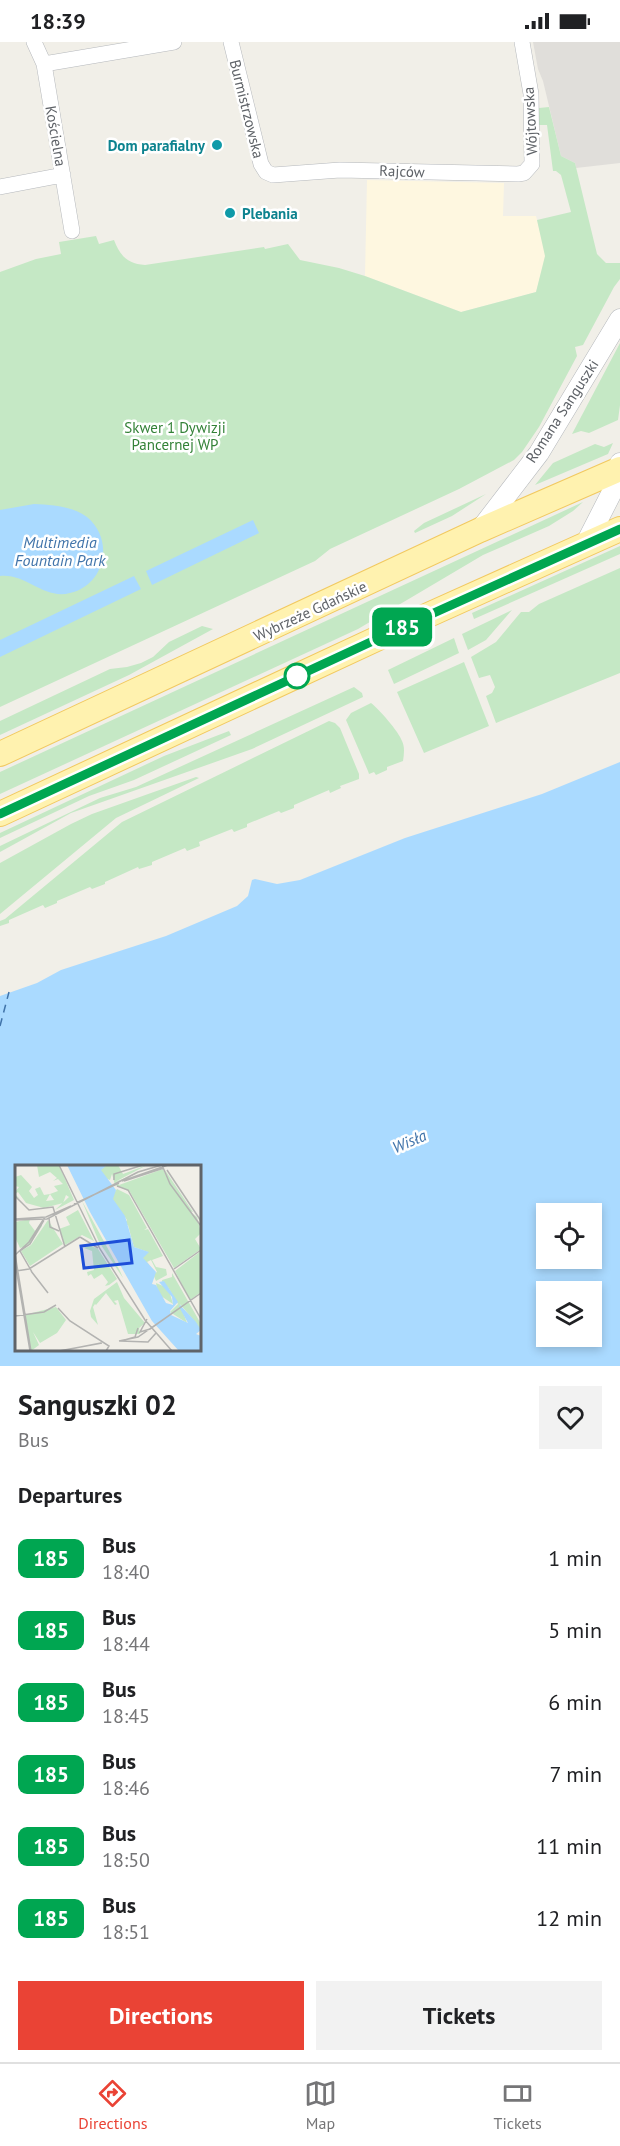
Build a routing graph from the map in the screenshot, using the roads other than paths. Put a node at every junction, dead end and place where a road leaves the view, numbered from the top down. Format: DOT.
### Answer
graph roads {
  1 [pos="34,42"];
  2 [pos="174,42"];
  3 [pos="231,42"];
  4 [pos="522,42"];
  5 [pos="44,64"];
  6 [pos="528,168"];
  7 [pos="268,174"];
  8 [pos="63,175"];
  9 [pos="0,187"];
  10 [pos="72,231"];
  11 [pos="620,319"];
  12 [pos="619,467"];
  13 [pos="620,529"];
  14 [pos="480,530"];
  15 [pos="586,543"];
  16 [pos="0,754"];
  17 [pos="0,814"];
  1 -- 5 [label="street, Kościelna"];
  2 -- 5 [label="street"];
  3 -- 7 [label="street, Burmistrzowska"];
  4 -- 6 [label="street, Wójtowska"];
  5 -- 8 [label="street, Kościelna"];
  6 -- 7 [label="street, Rajców"];
  8 -- 9 [label="street"];
  8 -- 10 [label="street, Kościelna"];
  11 -- 14 [label="street, Romana Sanguszki"];
  12 -- 14 [label="main road, Wybrzeże Gdańskie"];
  12 -- 15 [label="street"];
  13 -- 15 [label="main road"];
  14 -- 16 [label="main road, Wybrzeże Gdańskie"];
  15 -- 17 [label="main road"];
}
